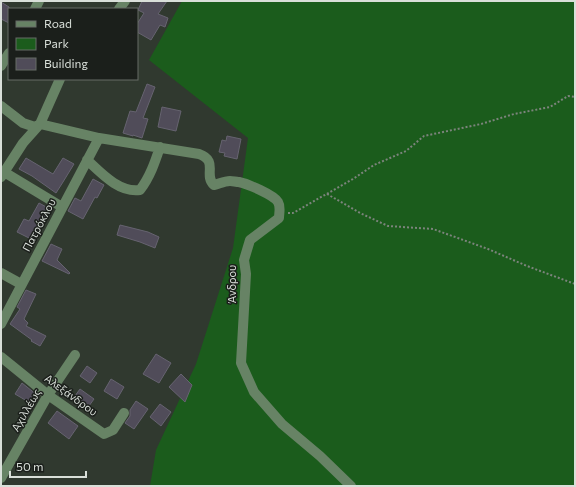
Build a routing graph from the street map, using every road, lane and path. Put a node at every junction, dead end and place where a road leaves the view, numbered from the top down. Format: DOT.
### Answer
graph roads {
  1 [pos="8,55"];
  2 [pos="1,66"];
  3 [pos="60,80"];
  4 [pos="575,97"];
  5 [pos="1,106"];
  6 [pos="40,124"];
  7 [pos="99,138"];
  8 [pos="160,147"];
  9 [pos="87,160"];
  10 [pos="3,174"];
  11 [pos="327,194"];
  12 [pos="62,207"];
  13 [pos="279,218"];
  14 [pos="1,273"];
  15 [pos="21,284"];
  16 [pos="575,284"];
  17 [pos="1,324"];
  18 [pos="76,355"];
  19 [pos="1,357"];
  20 [pos="48,395"];
  21 [pos="124,414"];
  22 [pos="1,478"];
  23 [pos="351,486"];
  1 -- 2 [label="street"];
  3 -- 6 [label="street"];
  4 -- 11 [label="path"];
  5 -- 6 [label="street"];
  6 -- 7 [label="street"];
  6 -- 10 [label="street"];
  7 -- 8 [label="street"];
  7 -- 9 [label="street, Πατρόκλου"];
  8 -- 9 [label="street"];
  8 -- 13 [label="street"];
  9 -- 12 [label="street, Πατρόκλου"];
  10 -- 12 [label="street"];
  11 -- 13 [label="path"];
  11 -- 16 [label="path"];
  12 -- 15 [label="street, Πατρόκλου"];
  13 -- 23 [label="street, Άνδρου"];
  14 -- 15 [label="street"];
  15 -- 17 [label="street, Πατρόκλου"];
  18 -- 20 [label="street, Αχιλλέως"];
  19 -- 20 [label="street, Αλεξάνδρου"];
  20 -- 21 [label="street, Αλεξάνδρου"];
  20 -- 22 [label="street, Αχιλλέως"];
}
